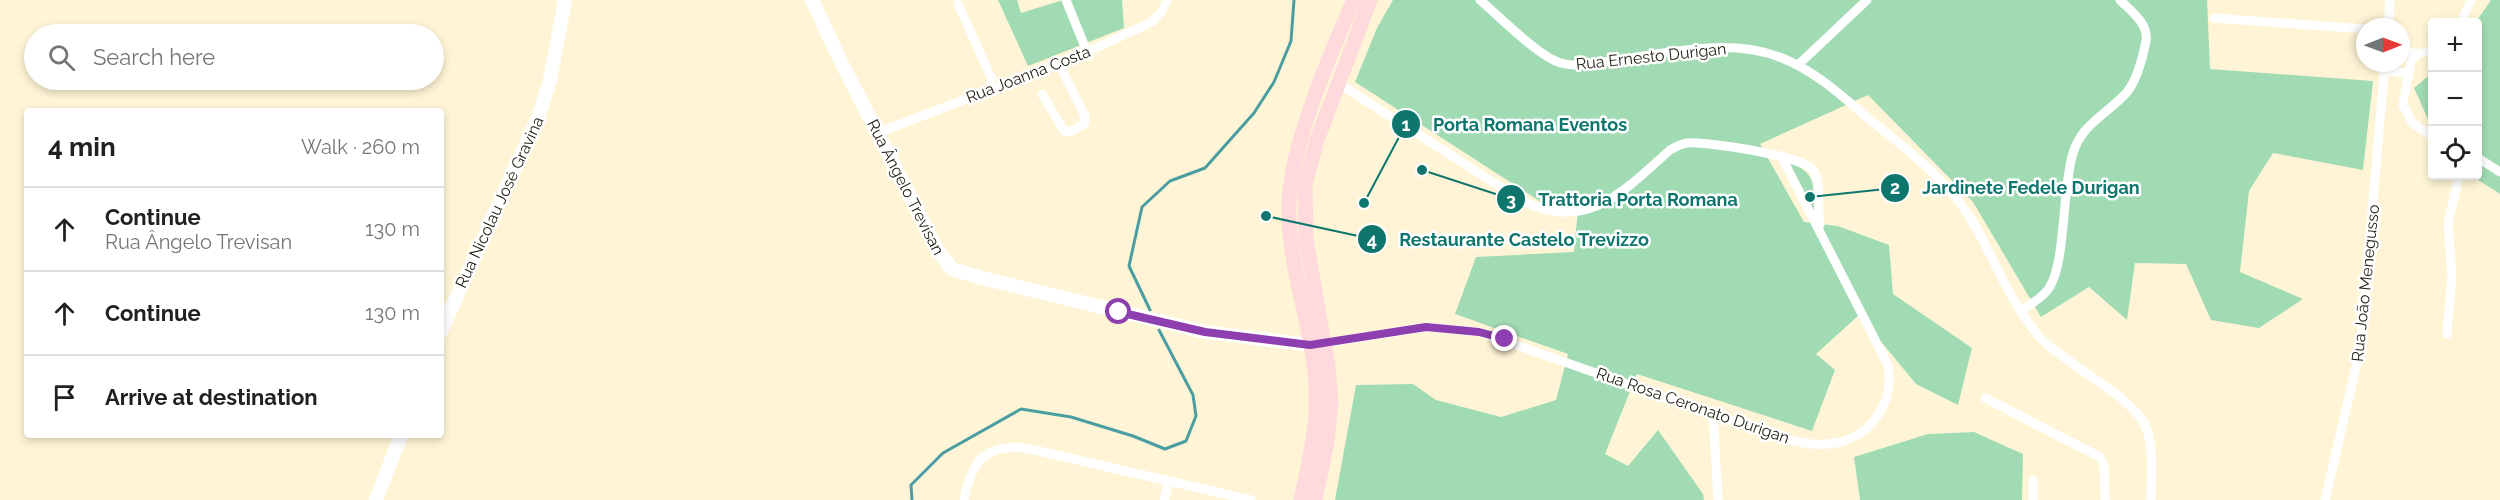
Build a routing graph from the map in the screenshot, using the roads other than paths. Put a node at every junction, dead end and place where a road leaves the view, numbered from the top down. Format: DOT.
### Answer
graph roads {
  1 [pos="565,0"];
  2 [pos="812,0"];
  3 [pos="1066,0"];
  4 [pos="1167,0"];
  5 [pos="1354,0"];
  6 [pos="1370,0"];
  7 [pos="1480,0"];
  8 [pos="1867,0"];
  9 [pos="2120,0"];
  10 [pos="2390,0"];
  11 [pos="2471,0"];
  12 [pos="958,4"];
  13 [pos="2214,18"];
  14 [pos="2389,18"];
  15 [pos="2463,18"];
  16 [pos="2356,28"];
  17 [pos="1335,49"];
  18 [pos="2428,51"];
  19 [pos="1088,52"];
  20 [pos="2410,53"];
  21 [pos="2418,54"];
  22 [pos="1059,64"];
  23 [pos="1798,65"];
  24 [pos="2385,72"];
  25 [pos="2403,72"];
  26 [pos="2407,73"];
  27 [pos="1338,83"];
  28 [pos="991,89"];
  29 [pos="1042,94"];
  30 [pos="878,132"];
  31 [pos="2428,133"];
  32 [pos="1781,156"];
  33 [pos="2482,161"];
  34 [pos="2500,172"];
  35 [pos="2458,180"];
  36 [pos="1821,233"];
  37 [pos="2021,311"];
  38 [pos="444,325"];
  39 [pos="2447,334"];
  40 [pos="1318,344"];
  41 [pos="1985,398"];
  42 [pos="1713,413"];
  43 [pos="400,438"];
  44 [pos="1310,455"];
  45 [pos="2033,480"];
  46 [pos="1169,481"];
  47 [pos="1316,497"];
  48 [pos="376,500"];
  49 [pos="964,500"];
  50 [pos="1164,500"];
  51 [pos="1251,500"];
  52 [pos="1301,500"];
  53 [pos="1718,500"];
  54 [pos="2033,500"];
  55 [pos="2105,500"];
  56 [pos="2151,500"];
  57 [pos="2325,500"];
  1 -- 38 [label="street, Rua Nicolau José Gravina"];
  2 -- 30 [label="street, Rua Ângelo Trevisan"];
  3 -- 19 [label="street"];
  4 -- 19 [label="street, Rua Joanna Costa"];
  5 -- 17 [label="main road"];
  6 -- 27 [label="main road"];
  7 -- 23 [label="street, Rua Ernesto Durigan"];
  8 -- 23 [label="street"];
  9 -- 37 [label="street"];
  10 -- 14 [label="street"];
  11 -- 15 [label="street"];
  12 -- 28 [label="street"];
  13 -- 16 [label="street"];
  17 -- 27 [label="main road"];
  17 -- 40 [label="main road"];
  18 -- 21 [label="street"];
  19 -- 22 [label="street, Rua Joanna Costa"];
  20 -- 21 [label="street"];
  21 -- 26 [label="street"];
  22 -- 28 [label="street, Rua Joanna Costa"];
  22 -- 29 [label="street"];
  23 -- 37 [label="street, Rua Ernesto Durigan"];
  24 -- 57 [label="street, Rua João Menegusso"];
  25 -- 26 [label="street"];
  26 -- 31 [label="street"];
  27 -- 32 [label="street"];
  27 -- 40 [label="main road"];
  28 -- 30 [label="street, Rua Joanna Costa"];
  30 -- 40 [label="street, Rua Ângelo Trevisan"];
  32 -- 36 [label="street, Rua Rosa Ceronato Durigan"];
  32 -- 36 [label="street"];
  33 -- 34 [label="street"];
  35 -- 39 [label="street"];
  36 -- 42 [label="street, Rua Rosa Ceronato Durigan"];
  37 -- 56 [label="street, Rua Ernesto Durigan"];
  40 -- 42 [label="street, Rua Rosa Ceronato Durigan"];
  40 -- 44 [label="main road"];
  40 -- 47 [label="main road"];
  41 -- 55 [label="street"];
  42 -- 53 [label="street"];
  43 -- 48 [label="street"];
  44 -- 47 [label="main road"];
  44 -- 52 [label="main road"];
  45 -- 54 [label="street"];
  46 -- 49 [label="street"];
  46 -- 50 [label="street"];
  46 -- 51 [label="street"];
}
